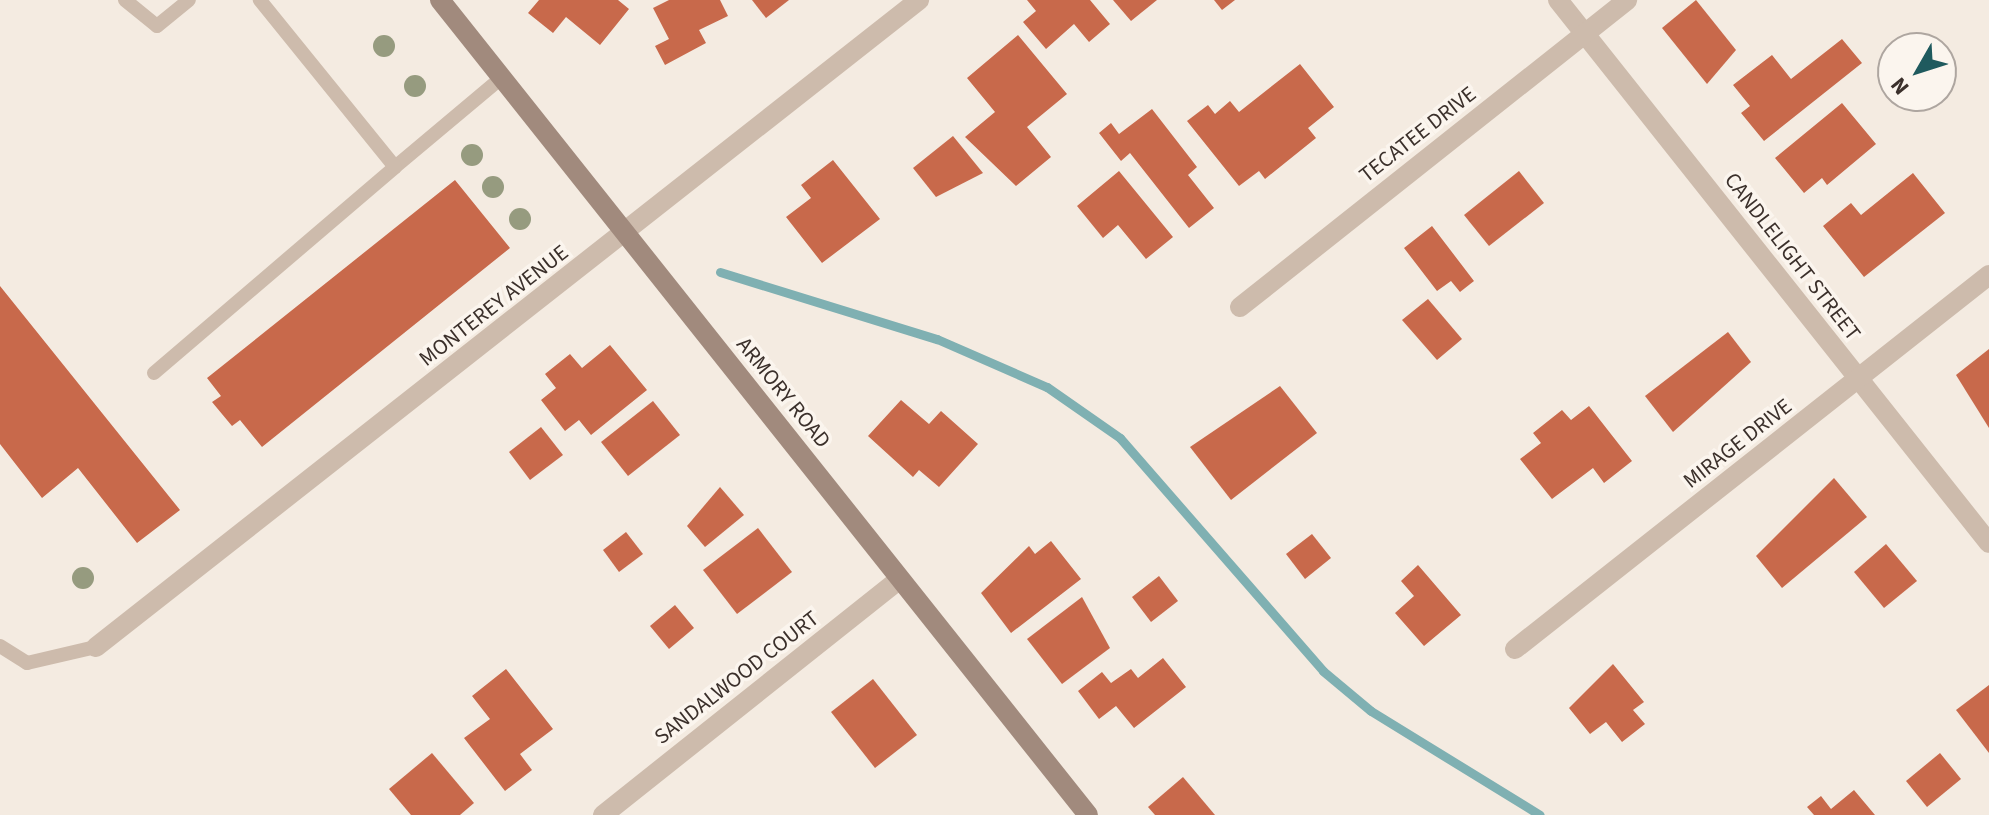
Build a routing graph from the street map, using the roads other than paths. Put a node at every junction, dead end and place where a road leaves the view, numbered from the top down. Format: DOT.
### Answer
graph roads {
  1 [pos="125,0"];
  2 [pos="189,0"];
  3 [pos="260,0"];
  4 [pos="440,0"];
  5 [pos="919,0"];
  6 [pos="1558,0"];
  7 [pos="1627,0"];
  8 [pos="1584,33"];
  9 [pos="501,78"];
  10 [pos="395,167"];
  11 [pos="625,233"];
  12 [pos="1989,275"];
  13 [pos="1240,307"];
  14 [pos="154,373"];
  15 [pos="1858,379"];
  16 [pos="1989,543"];
  17 [pos="900,579"];
  18 [pos="0,646"];
  19 [pos="96,647"];
  20 [pos="1515,649"];
  21 [pos="603,815"];
  22 [pos="1088,815"];
  1 -- 2 [label="lane"];
  3 -- 10 [label="lane"];
  4 -- 9 [label="main road, ARMORY ROAD"];
  5 -- 11 [label="street, MONTEREY AVENUE"];
  6 -- 8 [label="street, CANDLELIGHT STREET"];
  7 -- 8 [label="street, TECATEE DRIVE"];
  8 -- 13 [label="street, TECATEE DRIVE"];
  8 -- 15 [label="street, CANDLELIGHT STREET"];
  9 -- 10 [label="lane"];
  9 -- 11 [label="main road, ARMORY ROAD"];
  10 -- 14 [label="lane"];
  11 -- 17 [label="main road, ARMORY ROAD"];
  11 -- 19 [label="street, MONTEREY AVENUE"];
  12 -- 15 [label="street, MIRAGE DRIVE"];
  15 -- 16 [label="street, CANDLELIGHT STREET"];
  15 -- 20 [label="street, MIRAGE DRIVE"];
  17 -- 21 [label="street, SANDALWOOD COURT"];
  17 -- 22 [label="main road, ARMORY ROAD"];
  18 -- 19 [label="lane"];
}
